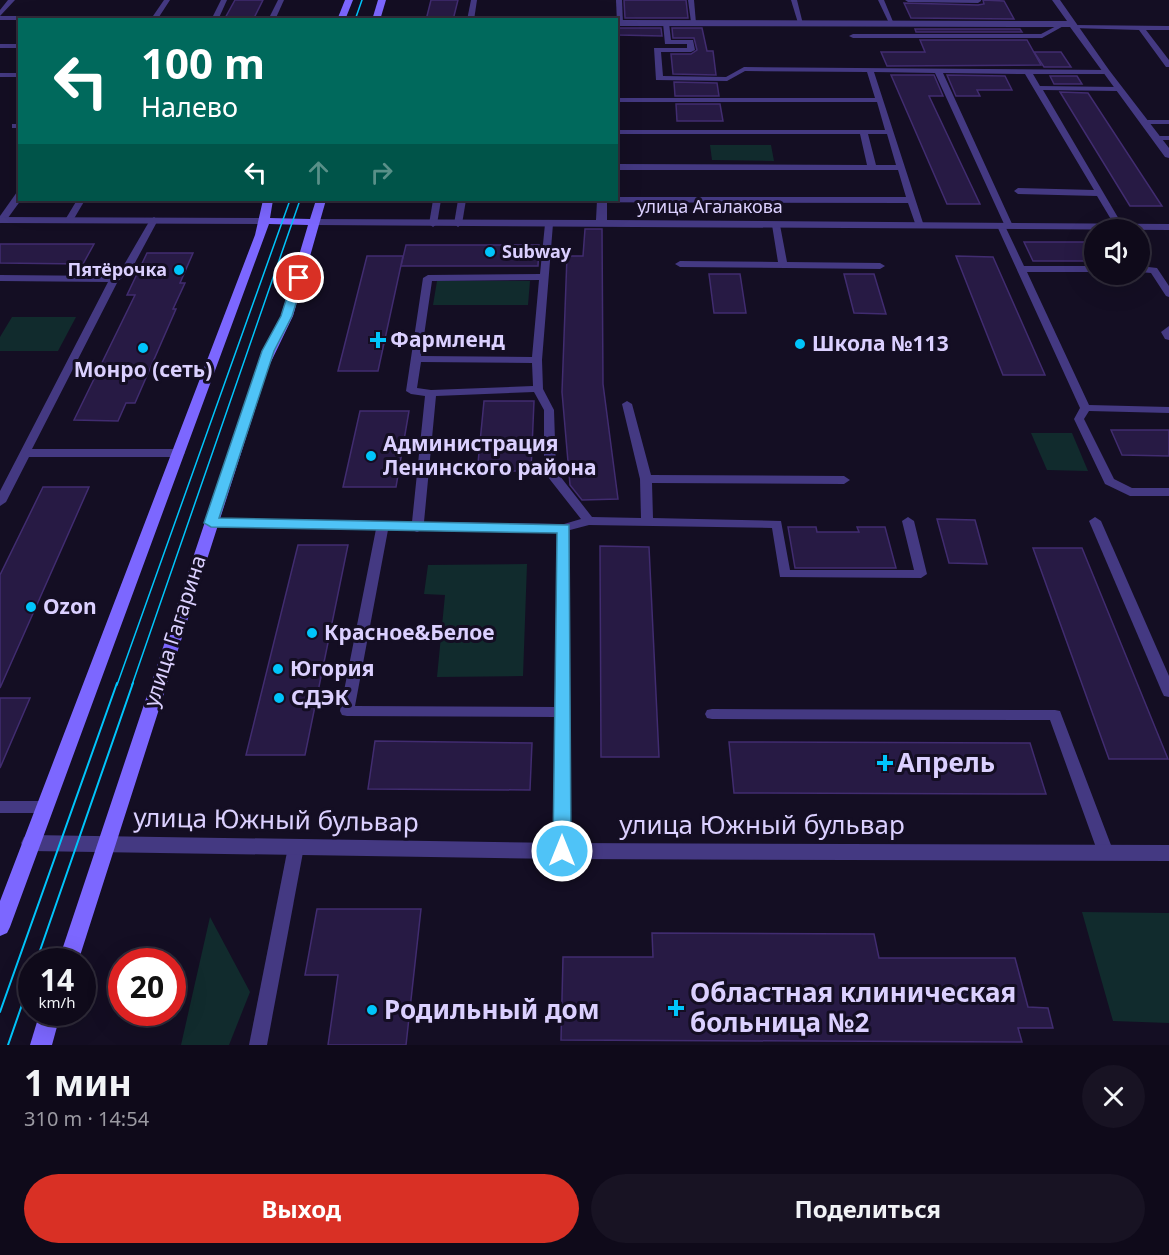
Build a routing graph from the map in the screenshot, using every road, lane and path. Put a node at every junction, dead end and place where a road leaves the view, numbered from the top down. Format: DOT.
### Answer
graph roads {
  1 [pos="12,0"];
  2 [pos="167,0"];
  3 [pos="224,0"];
  4 [pos="280,0"];
  5 [pos="349,0"];
  6 [pos="382,0"];
  7 [pos="474,0"];
  8 [pos="619,0"];
  9 [pos="691,0"];
  10 [pos="794,0"];
  11 [pos="881,0"];
  12 [pos="908,0"];
  13 [pos="1056,0"];
  14 [pos="978,1"];
  15 [pos="0,16"];
  16 [pos="215,18"];
  17 [pos="272,18"];
  18 [pos="342,18"];
  19 [pos="376,18"];
  20 [pos="470,18"];
  21 [pos="666,22"];
  22 [pos="694,22"];
  23 [pos="618,23"];
  24 [pos="801,23"];
  25 [pos="892,23"];
  26 [pos="1070,25"];
  27 [pos="1141,28"];
  28 [pos="1169,28"];
  29 [pos="853,36"];
  30 [pos="0,46"];
  31 [pos="18,46"];
  32 [pos="1169,65"];
  33 [pos="870,70"];
  34 [pos="938,71"];
  35 [pos="1028,72"];
  36 [pos="1106,72"];
  37 [pos="0,75"];
  38 [pos="18,75"];
  39 [pos="696,78"];
  40 [pos="1037,88"];
  41 [pos="1118,88"];
  42 [pos="618,99"];
  43 [pos="699,100"];
  44 [pos="880,100"];
  45 [pos="1144,122"];
  46 [pos="1169,122"];
  47 [pos="618,132"];
  48 [pos="862,132"];
  49 [pos="890,132"];
  50 [pos="1157,138"];
  51 [pos="1169,138"];
  52 [pos="1169,155"];
  53 [pos="618,167"];
  54 [pos="872,168"];
  55 [pos="902,168"];
  56 [pos="1018,191"];
  57 [pos="1098,193"];
  58 [pos="18,197"];
  59 [pos="618,200"];
  60 [pos="912,200"];
  61 [pos="80,201"];
  62 [pos="268,201"];
  63 [pos="321,201"];
  64 [pos="437,201"];
  65 [pos="462,201"];
  66 [pos="602,201"];
  67 [pos="1115,219"];
  68 [pos="1,220"];
  69 [pos="69,220"];
  70 [pos="154,220"];
  71 [pos="262,220"];
  72 [pos="314,222"];
  73 [pos="433,224"];
  74 [pos="458,224"];
  75 [pos="549,224"];
  76 [pos="601,225"];
  77 [pos="776,225"];
  78 [pos="920,226"];
  79 [pos="1005,226"];
  80 [pos="1084,226"];
  81 [pos="1150,226"];
  82 [pos="1169,226"];
  83 [pos="680,264"];
  84 [pos="783,265"];
  85 [pos="880,266"];
  86 [pos="1020,269"];
  87 [pos="1084,269"];
  88 [pos="1150,270"];
  89 [pos="0,278"];
  90 [pos="545,278"];
  91 [pos="114,279"];
  92 [pos="1169,294"];
  93 [pos="1169,329"];
  94 [pos="1169,337"];
  95 [pos="415,359"];
  96 [pos="537,360"];
  97 [pos="538,389"];
  98 [pos="431,393"];
  99 [pos="627,404"];
  100 [pos="1084,408"];
  101 [pos="1169,410"];
  102 [pos="27,453"];
  103 [pos="179,453"];
  104 [pos="646,480"];
  105 [pos="844,480"];
  106 [pos="1169,492"];
  107 [pos="0,502"];
  108 [pos="589,521"];
  109 [pos="647,521"];
  110 [pos="908,521"];
  111 [pos="1095,521"];
  112 [pos="211,523"];
  113 [pos="383,524"];
  114 [pos="417,528"];
  115 [pos="564,528"];
  116 [pos="1169,692"];
  117 [pos="564,712"];
  118 [pos="712,714"];
  119 [pos="0,807"];
  120 [pos="45,807"];
  121 [pos="31,843"];
  122 [pos="105,844"];
  123 [pos="296,847"];
  124 [pos="562,851"];
  125 [pos="1106,853"];
  126 [pos="1169,853"];
  127 [pos="0,927"];
  128 [pos="72,948"];
  129 [pos="47,1026"];
  130 [pos="41,1045"];
  131 [pos="258,1045"];
  1 -- 15 [label="lane"];
  2 -- 15 [label="lane"];
  3 -- 16 [label="lane"];
  4 -- 17 [label="lane"];
  5 -- 18 [label="main road"];
  6 -- 19 [label="main road"];
  7 -- 20 [label="lane"];
  8 -- 23 [label="lane"];
  9 -- 22 [label="lane"];
  10 -- 24 [label="lane"];
  11 -- 25 [label="lane"];
  12 -- 14 [label="lane"];
  13 -- 26 [label="street"];
  21 -- 22 [label="street"];
  21 -- 23 [label="street"];
  21 -- 39 [label="lane"];
  22 -- 24 [label="street"];
  24 -- 25 [label="street"];
  25 -- 26 [label="street"];
  26 -- 27 [label="lane"];
  26 -- 29 [label="lane"];
  26 -- 36 [label="street"];
  27 -- 28 [label="lane"];
  27 -- 32 [label="lane"];
  30 -- 31 [label="lane"];
  33 -- 34 [label="lane"];
  33 -- 39 [label="lane"];
  33 -- 44 [label="lane"];
  34 -- 35 [label="lane"];
  34 -- 79 [label="lane"];
  35 -- 36 [label="lane"];
  35 -- 40 [label="lane"];
  36 -- 41 [label="street"];
  37 -- 38 [label="lane"];
  39 -- 43 [label="lane"];
  40 -- 41 [label="lane"];
  40 -- 57 [label="lane"];
  41 -- 45 [label="street"];
  42 -- 43 [label="lane"];
  43 -- 44 [label="lane"];
  44 -- 49 [label="lane"];
  45 -- 46 [label="lane"];
  45 -- 50 [label="street"];
  47 -- 48 [label="lane"];
  48 -- 49 [label="lane"];
  48 -- 54 [label="lane"];
  49 -- 55 [label="lane"];
  50 -- 51 [label="lane"];
  50 -- 52 [label="street"];
  53 -- 54 [label="lane"];
  54 -- 55 [label="lane"];
  55 -- 60 [label="lane"];
  56 -- 57 [label="lane"];
  57 -- 67 [label="lane"];
  58 -- 68 [label="lane"];
  59 -- 60 [label="lane"];
  60 -- 78 [label="lane"];
  61 -- 69 [label="lane"];
  62 -- 71 [label="main road"];
  63 -- 72 [label="main road, улица Гагарина"];
  64 -- 73 [label="lane"];
  65 -- 74 [label="lane"];
  66 -- 76 [label="street"];
  68 -- 69 [label="street, улица Агалакова"];
  69 -- 70 [label="street, улица Агалакова"];
  70 -- 71 [label="street, улица Агалакова"];
  70 -- 91 [label="lane"];
  71 -- 72 [label="main road, улица Агалакова"];
  71 -- 103 [label="main road"];
  72 -- 73 [label="street, улица Агалакова"];
  72 -- 112 [label="main road, улица Гагарина"];
  73 -- 74 [label="street, улица Агалакова"];
  74 -- 75 [label="street, улица Агалакова"];
  75 -- 76 [label="street, улица Агалакова"];
  75 -- 90 [label="lane"];
  76 -- 77 [label="street, улица Агалакова"];
  77 -- 78 [label="street, улица Агалакова"];
  77 -- 84 [label="lane"];
  78 -- 79 [label="street, улица Агалакова"];
  79 -- 80 [label="street, улица Агалакова"];
  79 -- 86 [label="lane"];
  81 -- 82 [label="street, улица Агалакова"];
  83 -- 84 [label="lane"];
  84 -- 85 [label="lane"];
  86 -- 87 [label="lane"];
  86 -- 100 [label="lane"];
  88 -- 92 [label="lane"];
  89 -- 91 [label="lane"];
  90 -- 95 [label="lane"];
  90 -- 96 [label="lane"];
  91 -- 102 [label="lane"];
  93 -- 94 [label="lane"];
  95 -- 96 [label="lane"];
  95 -- 98 [label="lane"];
  96 -- 97 [label="lane"];
  97 -- 98 [label="lane"];
  97 -- 108 [label="lane"];
  98 -- 114 [label="lane"];
  99 -- 104 [label="lane"];
  100 -- 101 [label="lane"];
  100 -- 106 [label="lane"];
  102 -- 103 [label="lane"];
  102 -- 107 [label="lane"];
  103 -- 120 [label="main road"];
  104 -- 105 [label="lane"];
  104 -- 109 [label="lane"];
  108 -- 109 [label="lane"];
  108 -- 115 [label="lane"];
  109 -- 110 [label="lane"];
  111 -- 116 [label="lane"];
  112 -- 113 [label="lane"];
  112 -- 122 [label="main road, улица Гагарина"];
  113 -- 114 [label="lane"];
  113 -- 117 [label="lane"];
  114 -- 115 [label="lane"];
  115 -- 117 [label="lane"];
  117 -- 124 [label="lane"];
  118 -- 125 [label="lane"];
  119 -- 120 [label="lane"];
  120 -- 121 [label="main road"];
  121 -- 122 [label="street, улица Южный бульвар"];
  121 -- 127 [label="main road"];
  122 -- 123 [label="street, улица Южный бульвар"];
  122 -- 128 [label="main road, улица Гагарина"];
  123 -- 124 [label="street, улица Южный бульвар"];
  123 -- 131 [label="lane"];
  124 -- 125 [label="street, улица Южный бульвар"];
  125 -- 126 [label="street, улица Южный бульвар"];
  129 -- 130 [label="main road"];
}
